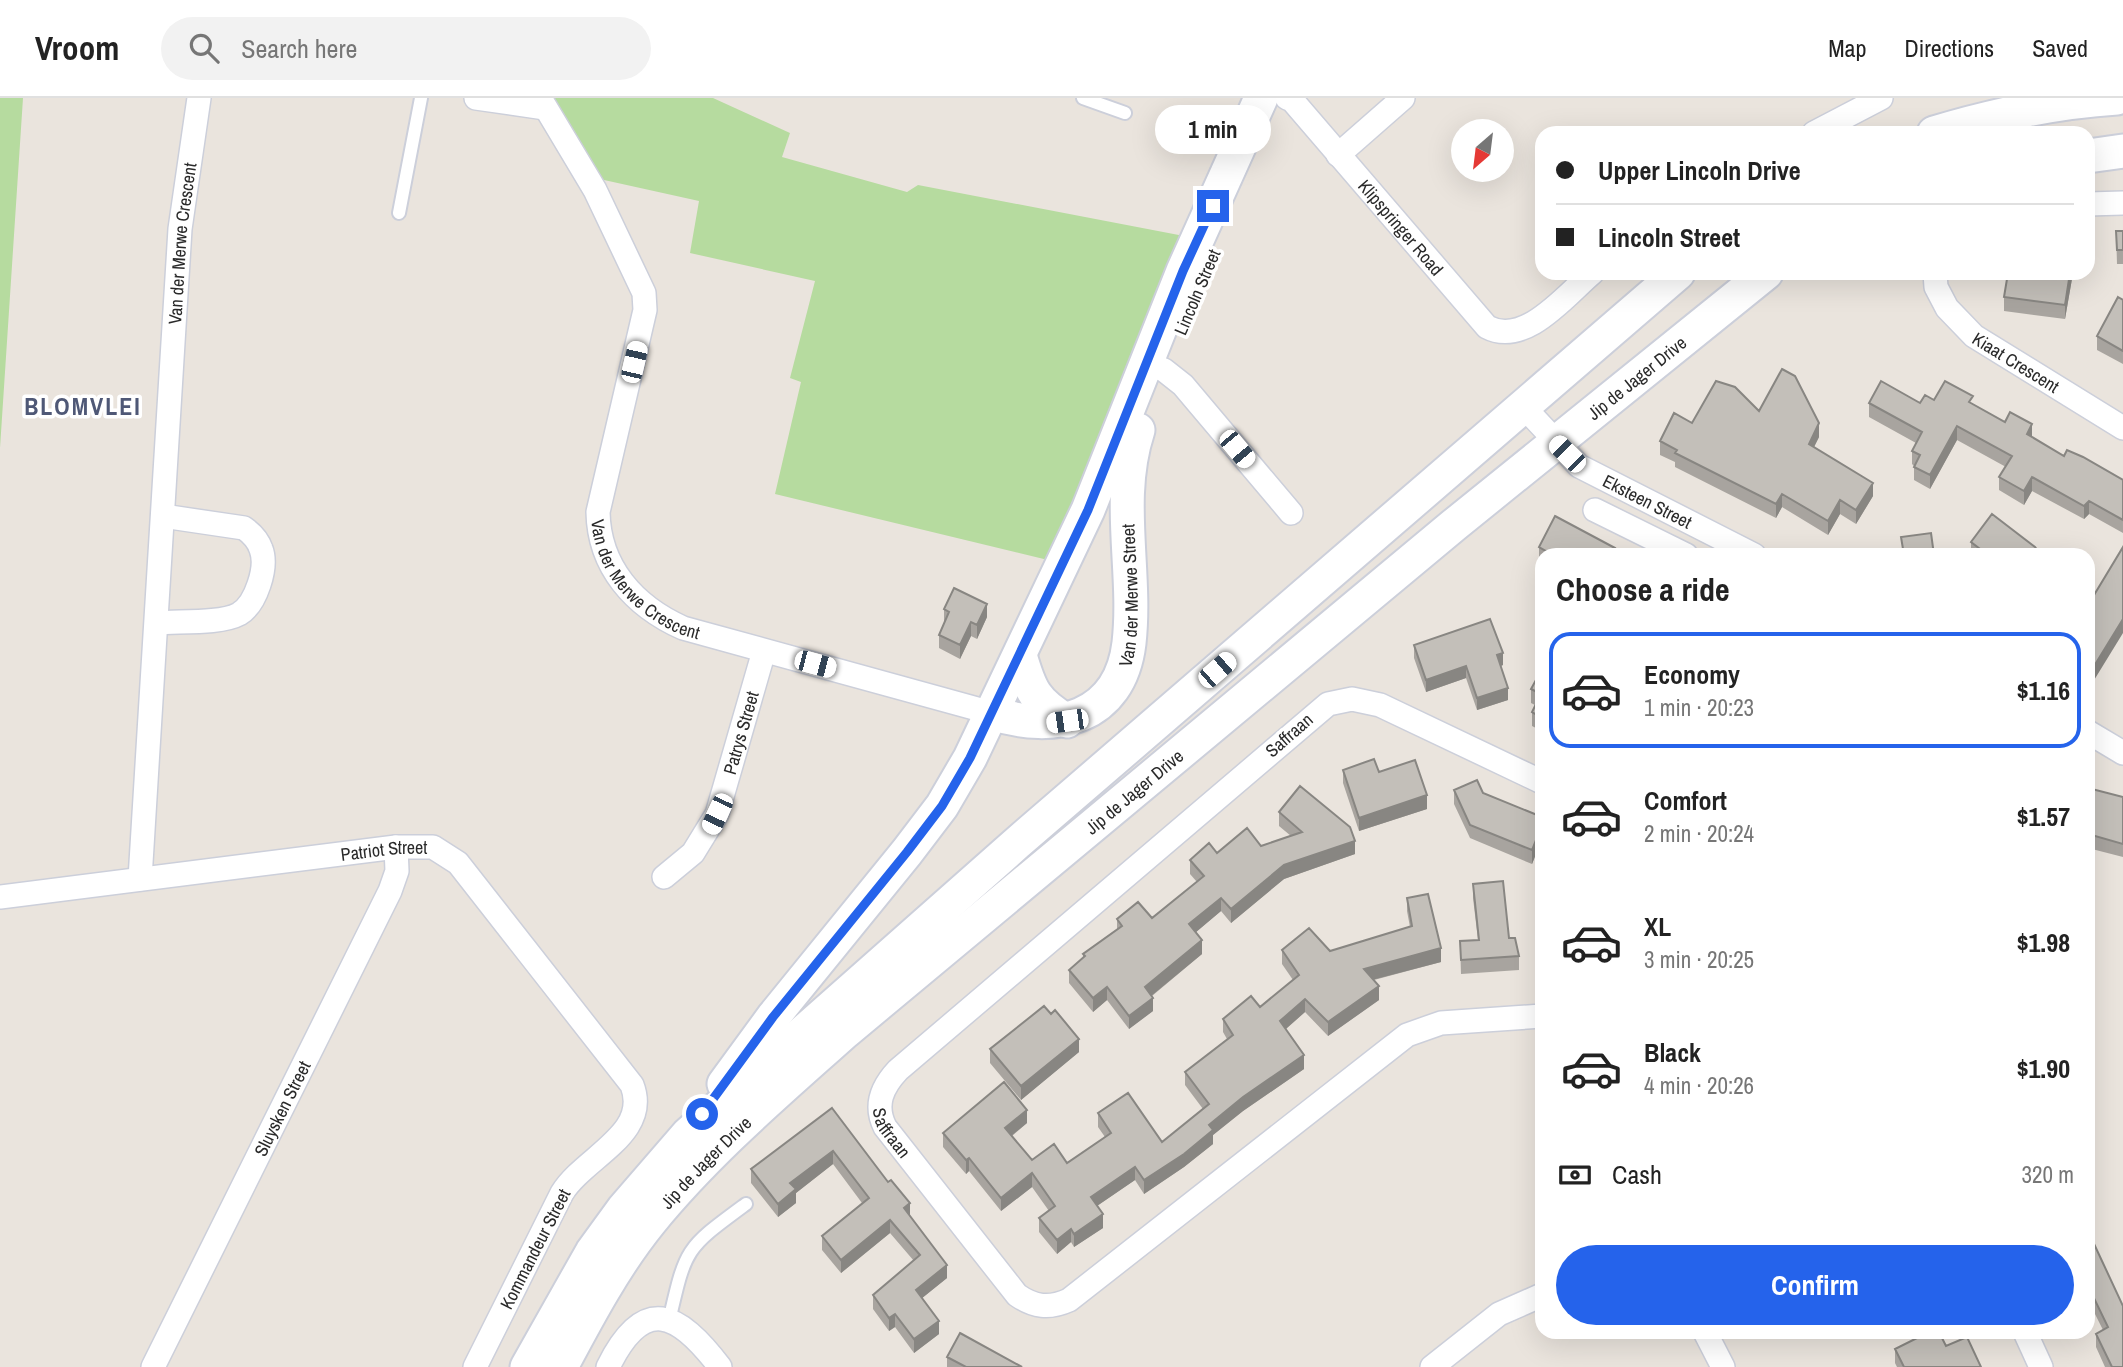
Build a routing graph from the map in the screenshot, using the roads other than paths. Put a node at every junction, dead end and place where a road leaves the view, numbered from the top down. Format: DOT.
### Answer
graph roads {
  1 [pos="199,98"];
  2 [pos="421,98"];
  3 [pos="475,98"];
  4 [pos="1083,98"];
  5 [pos="1261,98"];
  6 [pos="1280,98"];
  7 [pos="1287,98"];
  8 [pos="1403,98"];
  9 [pos="1881,98"];
  10 [pos="2117,98"];
  11 [pos="543,103"];
  12 [pos="1125,113"];
  13 [pos="1827,126"];
  14 [pos="1958,126"];
  15 [pos="2123,151"];
  16 [pos="1338,155"];
  17 [pos="2095,155"];
  18 [pos="2123,203"];
  19 [pos="2095,204"];
  20 [pos="399,213"];
  21 [pos="1584,280"];
  22 [pos="1670,280"];
  23 [pos="1757,280"];
  24 [pos="1936,280"];
  25 [pos="1155,367"];
  26 [pos="1523,406"];
  27 [pos="2123,428"];
  28 [pos="1555,443"];
  29 [pos="1595,510"];
  30 [pos="1291,513"];
  31 [pos="163,516"];
  32 [pos="1672,548"];
  33 [pos="1740,548"];
  34 [pos="157,623"];
  35 [pos="764,651"];
  36 [pos="1020,655"];
  37 [pos="992,713"];
  38 [pos="1067,721"];
  39 [pos="2095,735"];
  40 [pos="2121,747"];
  41 [pos="1535,779"];
  42 [pos="396,847"];
  43 [pos="664,877"];
  44 [pos="140,879"];
  45 [pos="0,897"];
  46 [pos="1535,1016"];
  47 [pos="636,1111"];
  48 [pos="688,1134"];
  49 [pos="746,1204"];
  50 [pos="1535,1298"];
  51 [pos="668,1320"];
  52 [pos="1708,1339"];
  53 [pos="2028,1339"];
  54 [pos="153,1367"];
  55 [pos="475,1367"];
  56 [pos="527,1367"];
  57 [pos="561,1367"];
  58 [pos="608,1367"];
  59 [pos="720,1367"];
  60 [pos="1432,1367"];
  61 [pos="1723,1367"];
  62 [pos="2041,1367"];
  1 -- 31 [label="street, Van der Merwe Crescent"];
  2 -- 20 [label="lane"];
  3 -- 11 [label="street, Van der Merwe Crescent"];
  4 -- 12 [label="lane"];
  5 -- 25 [label="main road, Lincoln Street"];
  6 -- 25 [label="main road, Lincoln Street"];
  7 -- 16 [label="street, Klipspringer Road"];
  8 -- 16 [label="street"];
  9 -- 13 [label="street"];
  10 -- 14 [label="main road"];
  11 -- 35 [label="street, Van der Merwe Crescent"];
  15 -- 17 [label="main road"];
  16 -- 21 [label="street, Klipspringer Road"];
  18 -- 19 [label="street"];
  22 -- 26 [label="main road, Jip de Jager Drive"];
  23 -- 28 [label="main road, Jip de Jager Drive"];
  24 -- 27 [label="street, Kiaat Crescent"];
  25 -- 30 [label="street"];
  25 -- 36 [label="main road"];
  25 -- 38 [label="main road, Van der Merwe Street"];
  26 -- 28 [label="street, Eksteen Street"];
  26 -- 48 [label="main road, Jip de Jager Drive"];
  28 -- 33 [label="street, Eksteen Street"];
  28 -- 57 [label="main road, Jip de Jager Drive"];
  29 -- 32 [label="street, Eksteen Street"];
  31 -- 34 [label="street, Van der Merwe Crescent"];
  31 -- 34 [label="street"];
  34 -- 44 [label="street, Van der Merwe Crescent"];
  35 -- 37 [label="street, Van der Merwe Crescent"];
  35 -- 43 [label="street, Patrys Street"];
  36 -- 37 [label="main road"];
  36 -- 38 [label="main road"];
  37 -- 38 [label="main road, Van der Merwe Street"];
  37 -- 48 [label="main road"];
  39 -- 40 [label="street"];
  41 -- 46 [label="street, Saffraan"];
  42 -- 44 [label="street, Patriot Street"];
  42 -- 47 [label="street, Patriot Street"];
  42 -- 54 [label="street, Sluysken Street"];
  44 -- 45 [label="street, Patriot Street"];
  47 -- 55 [label="street, Kommandeur Street"];
  48 -- 56 [label="main road, Jip de Jager Drive"];
  49 -- 51 [label="lane"];
  50 -- 60 [label="street"];
  51 -- 58 [label="street"];
  51 -- 59 [label="street"];
  52 -- 61 [label="street"];
  53 -- 62 [label="street"];
}
